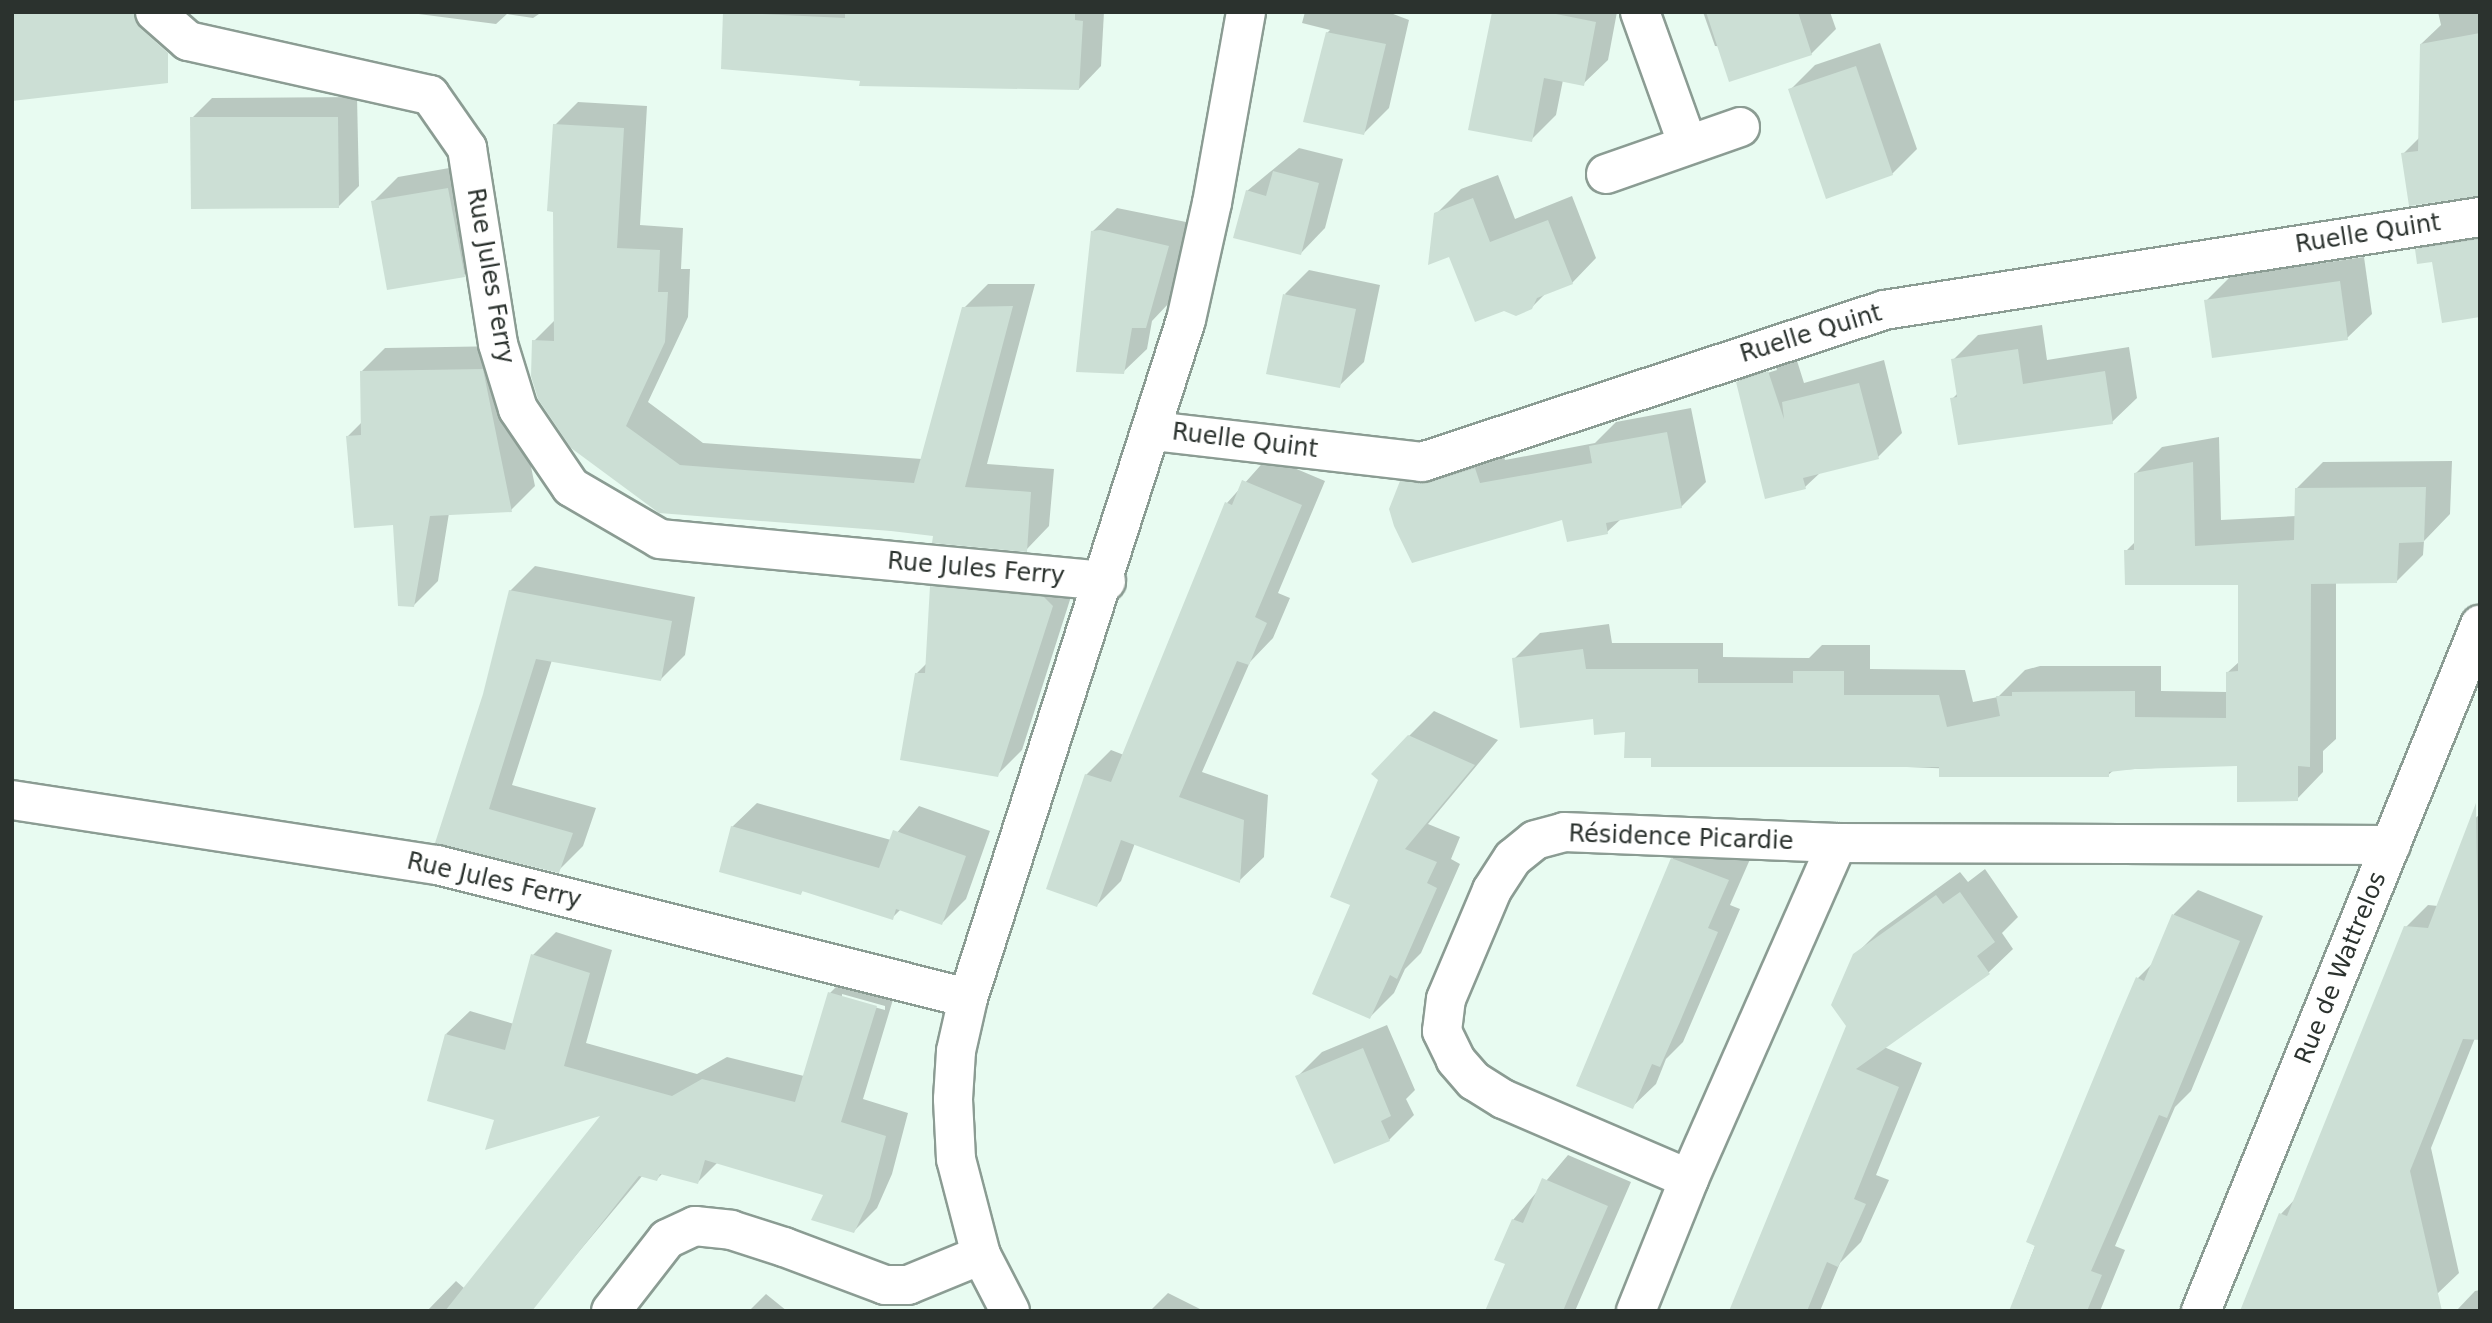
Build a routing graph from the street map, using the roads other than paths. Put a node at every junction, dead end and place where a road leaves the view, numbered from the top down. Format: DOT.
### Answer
graph roads {
  1 [pos="155,12"];
  2 [pos="1246,12"];
  3 [pos="1640,12"];
  4 [pos="1740,127"];
  5 [pos="1688,145"];
  6 [pos="1606,174"];
  7 [pos="2480,217"];
  8 [pos="1154,430"];
  9 [pos="1105,581"];
  10 [pos="2480,625"];
  11 [pos="12,800"];
  12 [pos="1837,843"];
  13 [pos="2391,845"];
  14 [pos="968,998"];
  15 [pos="1689,1179"];
  16 [pos="981,1255"];
  17 [pos="611,1311"];
  18 [pos="1010,1311"];
  19 [pos="1636,1311"];
  20 [pos="2201,1311"];
  1 -- 9 [label="street, Rue Jules Ferry"];
  2 -- 8 [label="street"];
  3 -- 5 [label="street"];
  4 -- 5 [label="street"];
  5 -- 6 [label="street"];
  7 -- 8 [label="street, Ruelle Quint"];
  8 -- 9 [label="street"];
  9 -- 14 [label="street"];
  10 -- 13 [label="street, Rue de Wattrelos"];
  11 -- 14 [label="street, Rue Jules Ferry"];
  12 -- 13 [label="street, Résidence Picardie"];
  12 -- 15 [label="street, Résidence Picardie"];
  12 -- 15 [label="street, Résidence Picardie"];
  13 -- 20 [label="street, Rue de Wattrelos"];
  14 -- 16 [label="street"];
  15 -- 19 [label="street, Résidence Picardie"];
  16 -- 17 [label="street"];
  16 -- 18 [label="street"];
}
